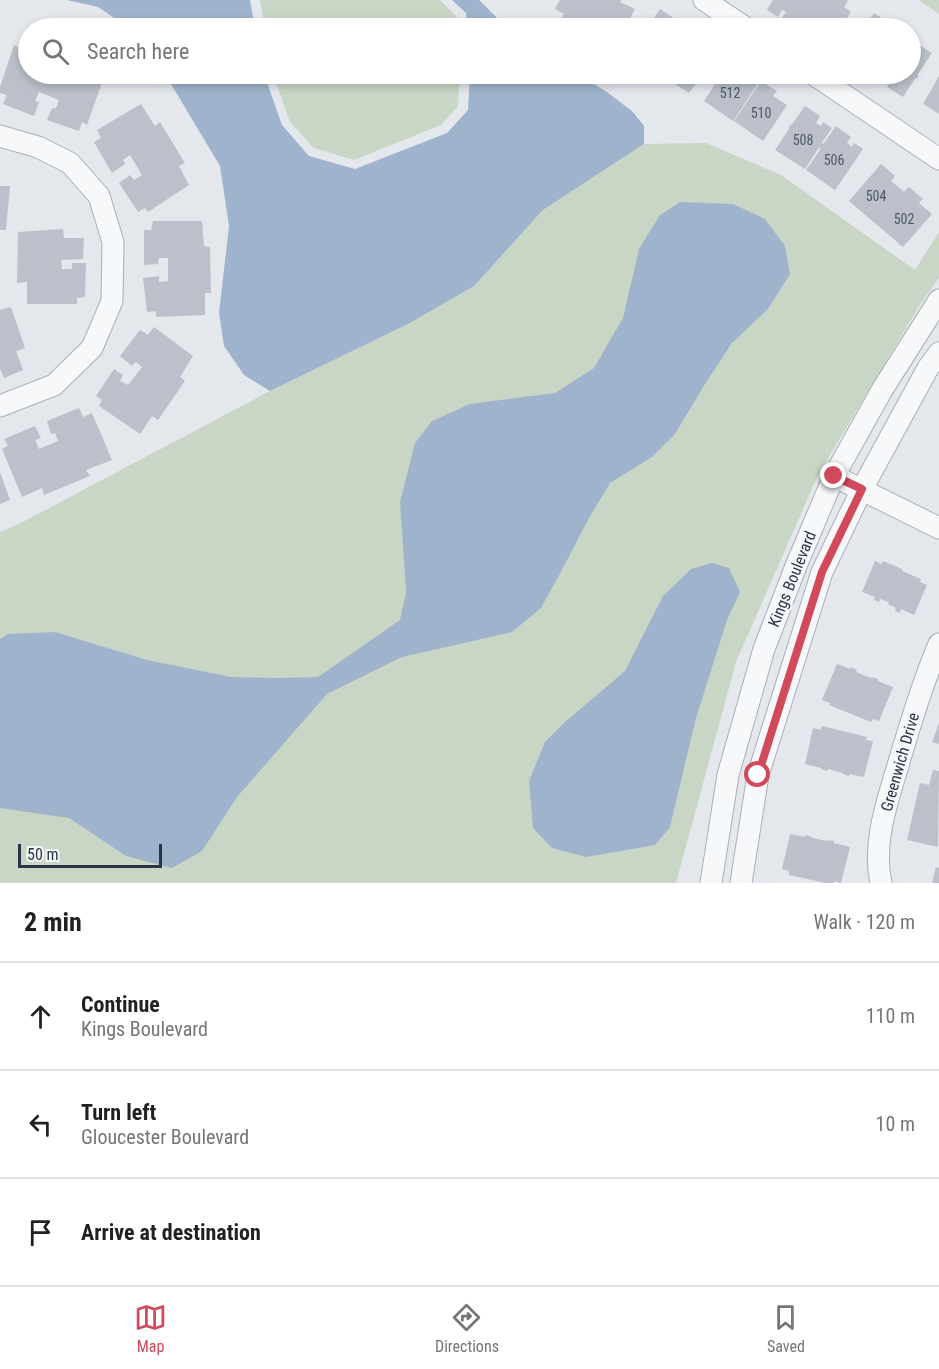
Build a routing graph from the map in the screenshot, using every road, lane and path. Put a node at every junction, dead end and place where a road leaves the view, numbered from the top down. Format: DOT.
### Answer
graph roads {
  1 [pos="704,0"];
  2 [pos="732,18"];
  3 [pos="828,84"];
  4 [pos="0,136"];
  5 [pos="939,159"];
  6 [pos="939,300"];
  7 [pos="939,353"];
  8 [pos="0,406"];
  9 [pos="834,476"];
  10 [pos="862,489"];
  11 [pos="939,528"];
  12 [pos="939,644"];
  13 [pos="711,883"];
  14 [pos="741,883"];
  15 [pos="881,883"];
  1 -- 2 [label="street"];
  3 -- 5 [label="street"];
  4 -- 8 [label="street"];
  6 -- 9 [label="street, Kings Boulevard"];
  7 -- 10 [label="street, Kings Boulevard"];
  9 -- 10 [label="street"];
  9 -- 13 [label="street, Kings Boulevard"];
  10 -- 11 [label="street"];
  10 -- 14 [label="street, Kings Boulevard"];
  12 -- 15 [label="street, Greenwich Drive"];
}
